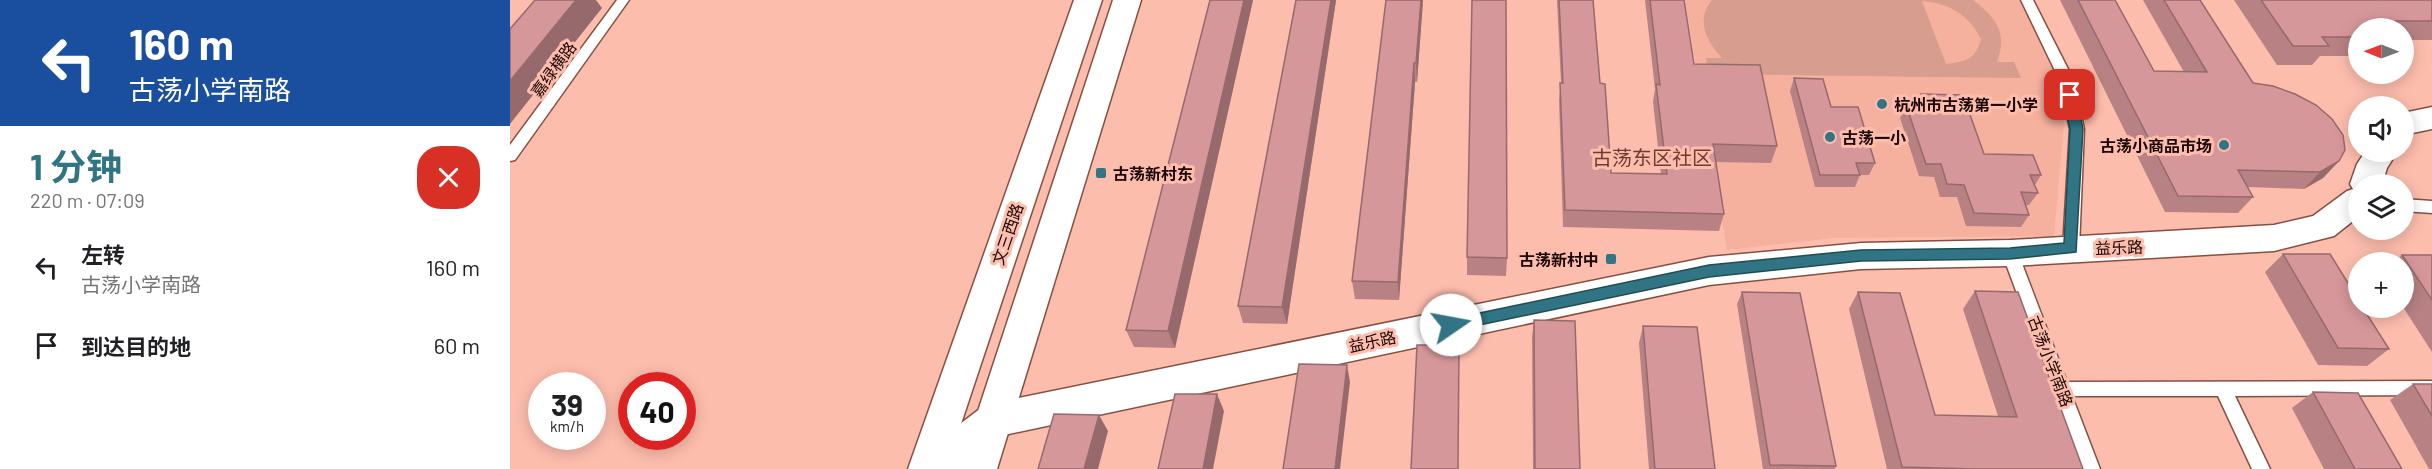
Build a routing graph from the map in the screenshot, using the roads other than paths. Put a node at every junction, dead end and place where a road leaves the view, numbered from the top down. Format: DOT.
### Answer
graph roads {
  1 [pos="623,0"];
  2 [pos="1088,0"];
  3 [pos="1127,0"];
  4 [pos="2028,0"];
  5 [pos="2432,118"];
  6 [pos="2414,122"];
  7 [pos="510,156"];
  8 [pos="2414,206"];
  9 [pos="2432,207"];
  10 [pos="2348,208"];
  11 [pos="2071,248"];
  12 [pos="2010,254"];
  13 [pos="2223,388"];
  14 [pos="2432,388"];
  15 [pos="2061,389"];
  16 [pos="994,420"];
  17 [pos="929,469"];
  18 [pos="978,469"];
  19 [pos="2091,469"];
  20 [pos="2261,469"];
  1 -- 7 [label="lane, 嘉绿横路"];
  2 -- 17 [label="street, 文三西路"];
  3 -- 16 [label="street"];
  4 -- 11 [label="lane"];
  5 -- 6 [label="street"];
  8 -- 9 [label="lane"];
  10 -- 11 [label="street, 益乐路"];
  11 -- 12 [label="street, 益乐路"];
  12 -- 15 [label="lane, 古荡小学南路"];
  12 -- 16 [label="street, 益乐路"];
  13 -- 14 [label="lane"];
  13 -- 15 [label="lane"];
  13 -- 20 [label="lane"];
  15 -- 19 [label="lane, 古荡小学南路"];
  16 -- 17 [label="street, 益乐路"];
  16 -- 18 [label="street"];
}
